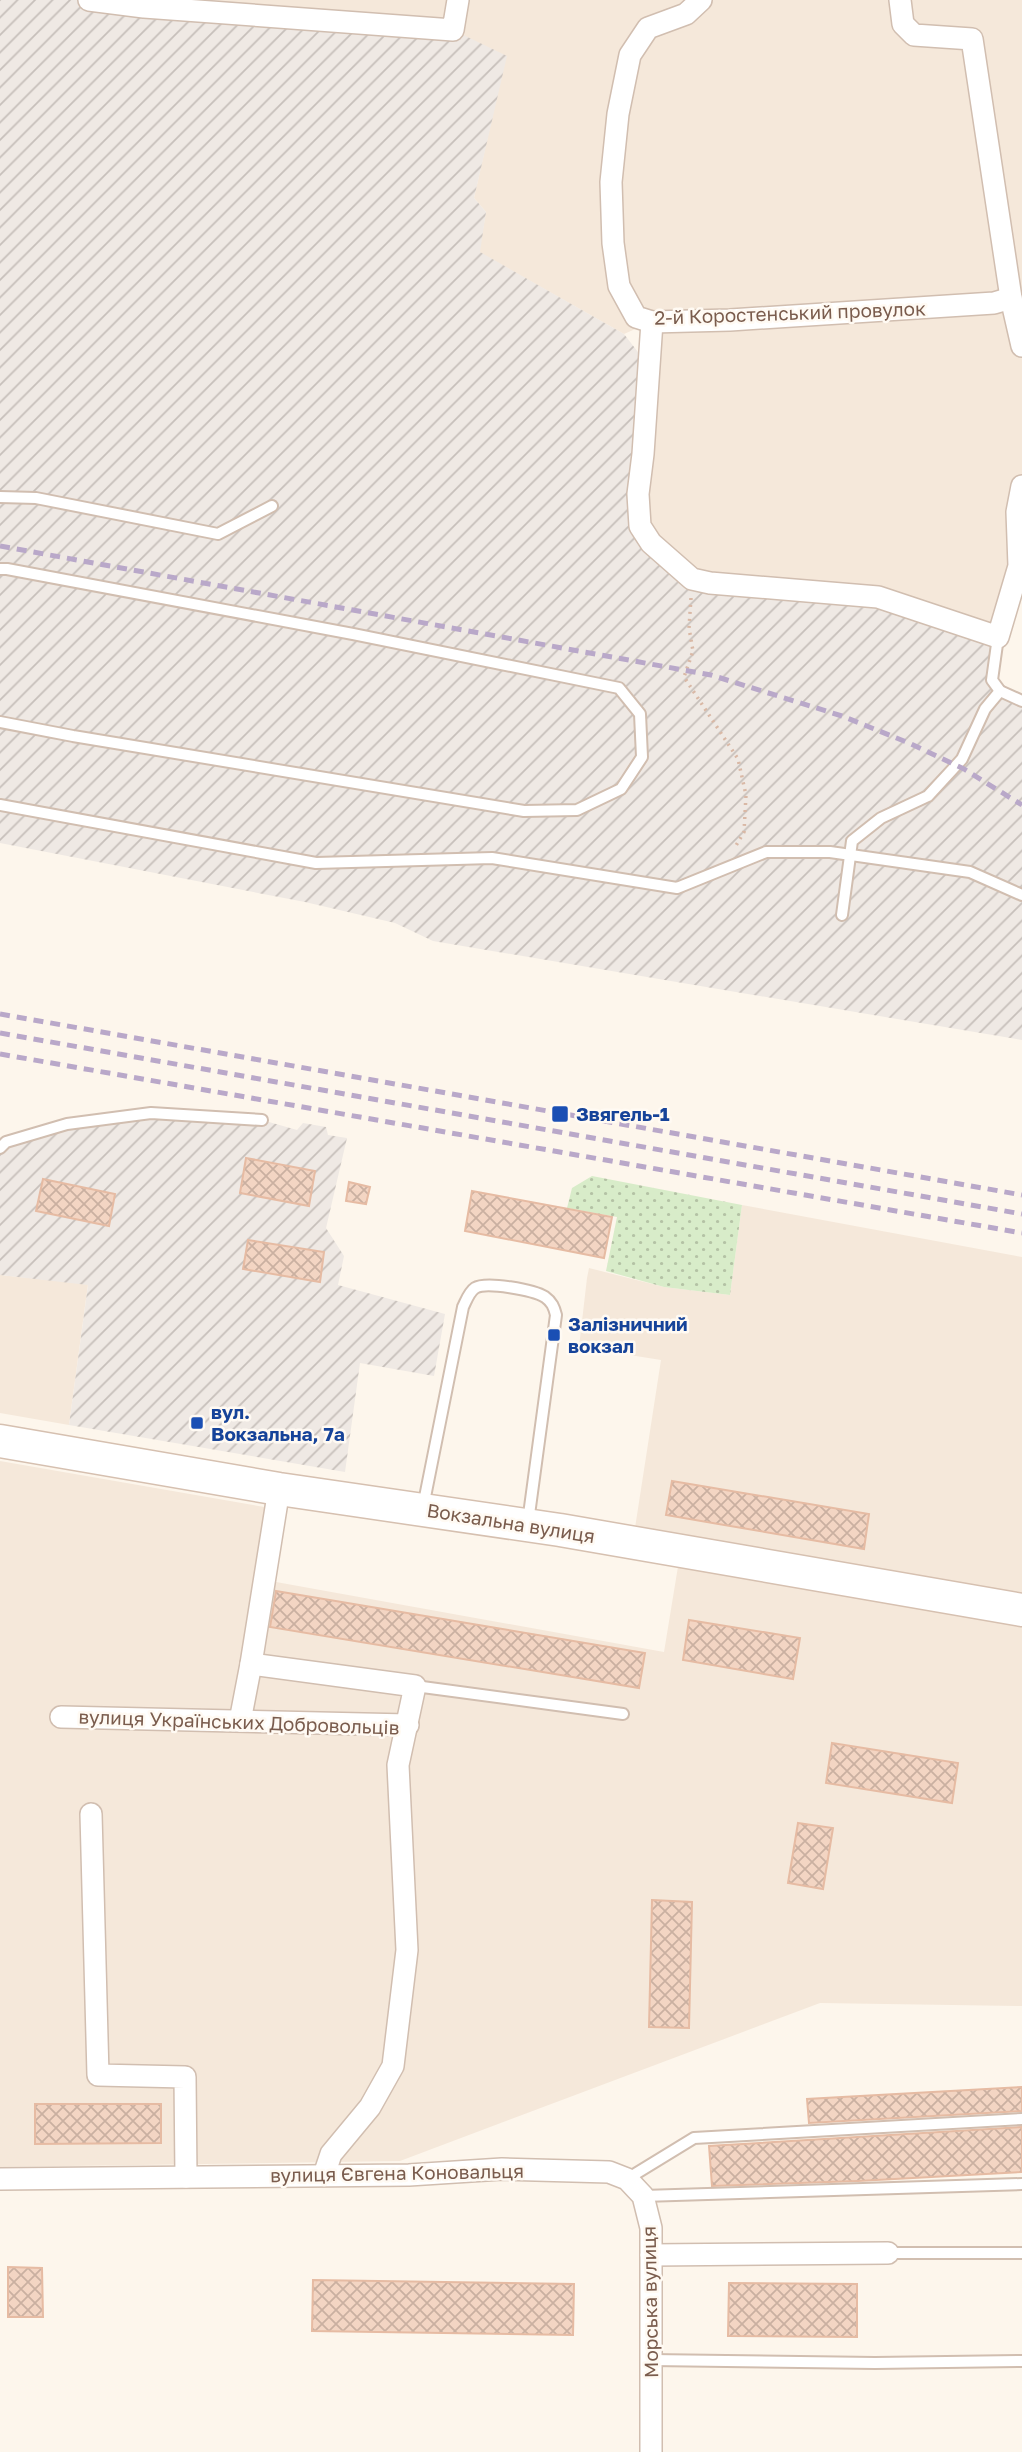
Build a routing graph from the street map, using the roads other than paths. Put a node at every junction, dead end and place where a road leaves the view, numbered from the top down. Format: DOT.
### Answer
graph roads {
  1 [pos="89,0"];
  2 [pos="458,0"];
  3 [pos="701,0"];
  4 [pos="900,0"];
  5 [pos="1011,298"];
  6 [pos="652,322"];
  7 [pos="1022,346"];
  8 [pos="1022,485"];
  9 [pos="0,497"];
  10 [pos="272,506"];
  11 [pos="1020,565"];
  12 [pos="0,569"];
  13 [pos="998,637"];
  14 [pos="1000,691"];
  15 [pos="1022,701"];
  16 [pos="0,722"];
  17 [pos="0,805"];
  18 [pos="850,855"];
  19 [pos="1022,895"];
  20 [pos="842,915"];
  21 [pos="262,1120"];
  22 [pos="0,1148"];
  23 [pos="0,1441"];
  24 [pos="279,1489"];
  25 [pos="423,1509"];
  26 [pos="527,1525"];
  27 [pos="1022,1610"];
  28 [pos="251,1664"];
  29 [pos="415,1686"];
  30 [pos="623,1714"];
  31 [pos="61,1717"];
  32 [pos="240,1721"];
  33 [pos="408,1725"];
  34 [pos="91,1814"];
  35 [pos="1022,2119"];
  36 [pos="324,2175"];
  37 [pos="618,2176"];
  38 [pos="186,2177"];
  39 [pos="0,2179"];
  40 [pos="1022,2184"];
  41 [pos="643,2196"];
  42 [pos="888,2253"];
  43 [pos="1022,2253"];
  44 [pos="651,2255"];
  45 [pos="651,2360"];
  46 [pos="1022,2361"];
  47 [pos="651,2452"];
  1 -- 2 [label="street"];
  3 -- 6 [label="street, 2-й Коростенський провулок"];
  4 -- 5 [label="street"];
  5 -- 6 [label="street, 2-й Коростенський провулок"];
  5 -- 7 [label="street"];
  6 -- 13 [label="street"];
  8 -- 11 [label="street"];
  9 -- 10 [label="lane"];
  11 -- 13 [label="street"];
  12 -- 16 [label="lane"];
  13 -- 14 [label="lane"];
  14 -- 15 [label="lane"];
  14 -- 18 [label="lane"];
  17 -- 18 [label="lane"];
  18 -- 19 [label="lane"];
  18 -- 20 [label="lane"];
  21 -- 22 [label="lane"];
  23 -- 24 [label="street, Вокзальна вулиця"];
  24 -- 25 [label="street, Вокзальна вулиця"];
  24 -- 28 [label="street"];
  25 -- 26 [label="street, Вокзальна вулиця"];
  25 -- 26 [label="lane"];
  26 -- 27 [label="street, Вокзальна вулиця"];
  28 -- 29 [label="street"];
  28 -- 32 [label="street"];
  29 -- 30 [label="lane"];
  29 -- 33 [label="street"];
  31 -- 32 [label="street, вулиця Українських Добровольців"];
  32 -- 33 [label="street, вулиця Українських Добровольців"];
  33 -- 36 [label="street, вулиця Українських Добровольців"];
  34 -- 38 [label="street"];
  35 -- 37 [label="lane"];
  36 -- 37 [label="street, вулиця Євгена Коновальця"];
  36 -- 38 [label="street, вулиця Євгена Коновальця"];
  37 -- 41 [label="street"];
  38 -- 39 [label="street, вулиця Євгена Коновальця"];
  40 -- 41 [label="lane"];
  41 -- 44 [label="street, Морська вулиця"];
  42 -- 43 [label="lane"];
  42 -- 44 [label="street"];
  44 -- 45 [label="street, Морська вулиця"];
  45 -- 46 [label="lane"];
  45 -- 47 [label="street, Морська вулиця"];
}
